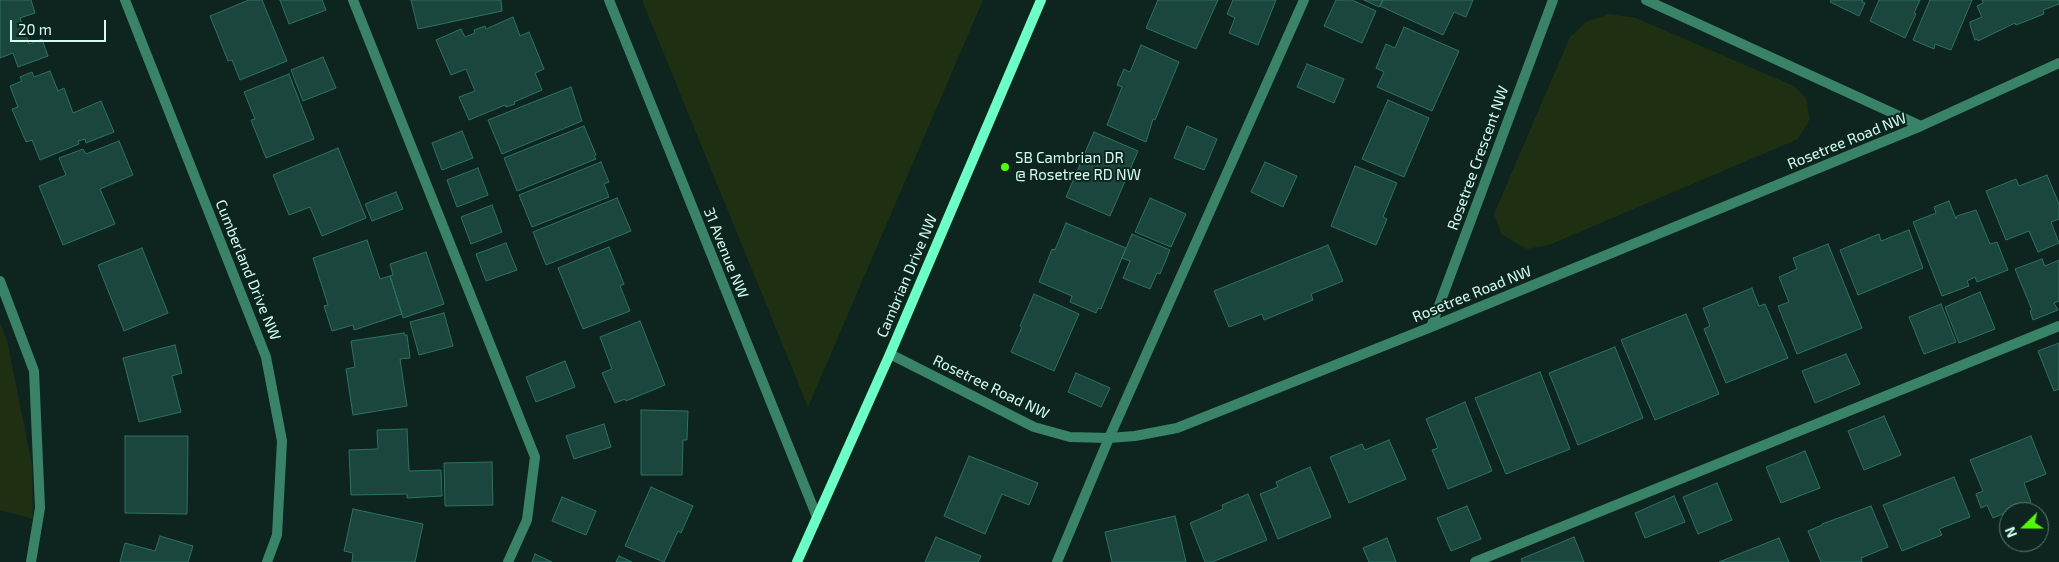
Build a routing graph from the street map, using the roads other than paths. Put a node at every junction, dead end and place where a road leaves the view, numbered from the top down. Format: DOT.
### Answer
graph roads {
  1 [pos="125,0"];
  2 [pos="353,0"];
  3 [pos="609,0"];
  4 [pos="1041,0"];
  5 [pos="1304,0"];
  6 [pos="1553,0"];
  7 [pos="1646,0"];
  8 [pos="2059,62"];
  9 [pos="1921,126"];
  10 [pos="0,281"];
  11 [pos="2059,326"];
  12 [pos="1431,327"];
  13 [pos="890,354"];
  14 [pos="1109,438"];
  15 [pos="817,517"];
  16 [pos="31,562"];
  17 [pos="267,562"];
  18 [pos="508,562"];
  19 [pos="797,562"];
  20 [pos="1057,562"];
  21 [pos="1475,562"];
  1 -- 17 [label="street, Cumberland Drive NW"];
  2 -- 18 [label="street"];
  3 -- 15 [label="street, 31 Avenue NW"];
  4 -- 13 [label="street, Cambrian Drive NW"];
  5 -- 14 [label="street"];
  6 -- 12 [label="street, Rosetree Crescent NW"];
  7 -- 9 [label="street"];
  8 -- 9 [label="street, Rosetree Road NW"];
  9 -- 12 [label="street, Rosetree Road NW"];
  10 -- 16 [label="street"];
  11 -- 21 [label="street"];
  12 -- 14 [label="street, Rosetree Road NW"];
  13 -- 14 [label="street, Rosetree Road NW"];
  13 -- 15 [label="street, Cambrian Drive NW"];
  14 -- 20 [label="street"];
  15 -- 19 [label="street, Cambrian Drive NW"];
}
